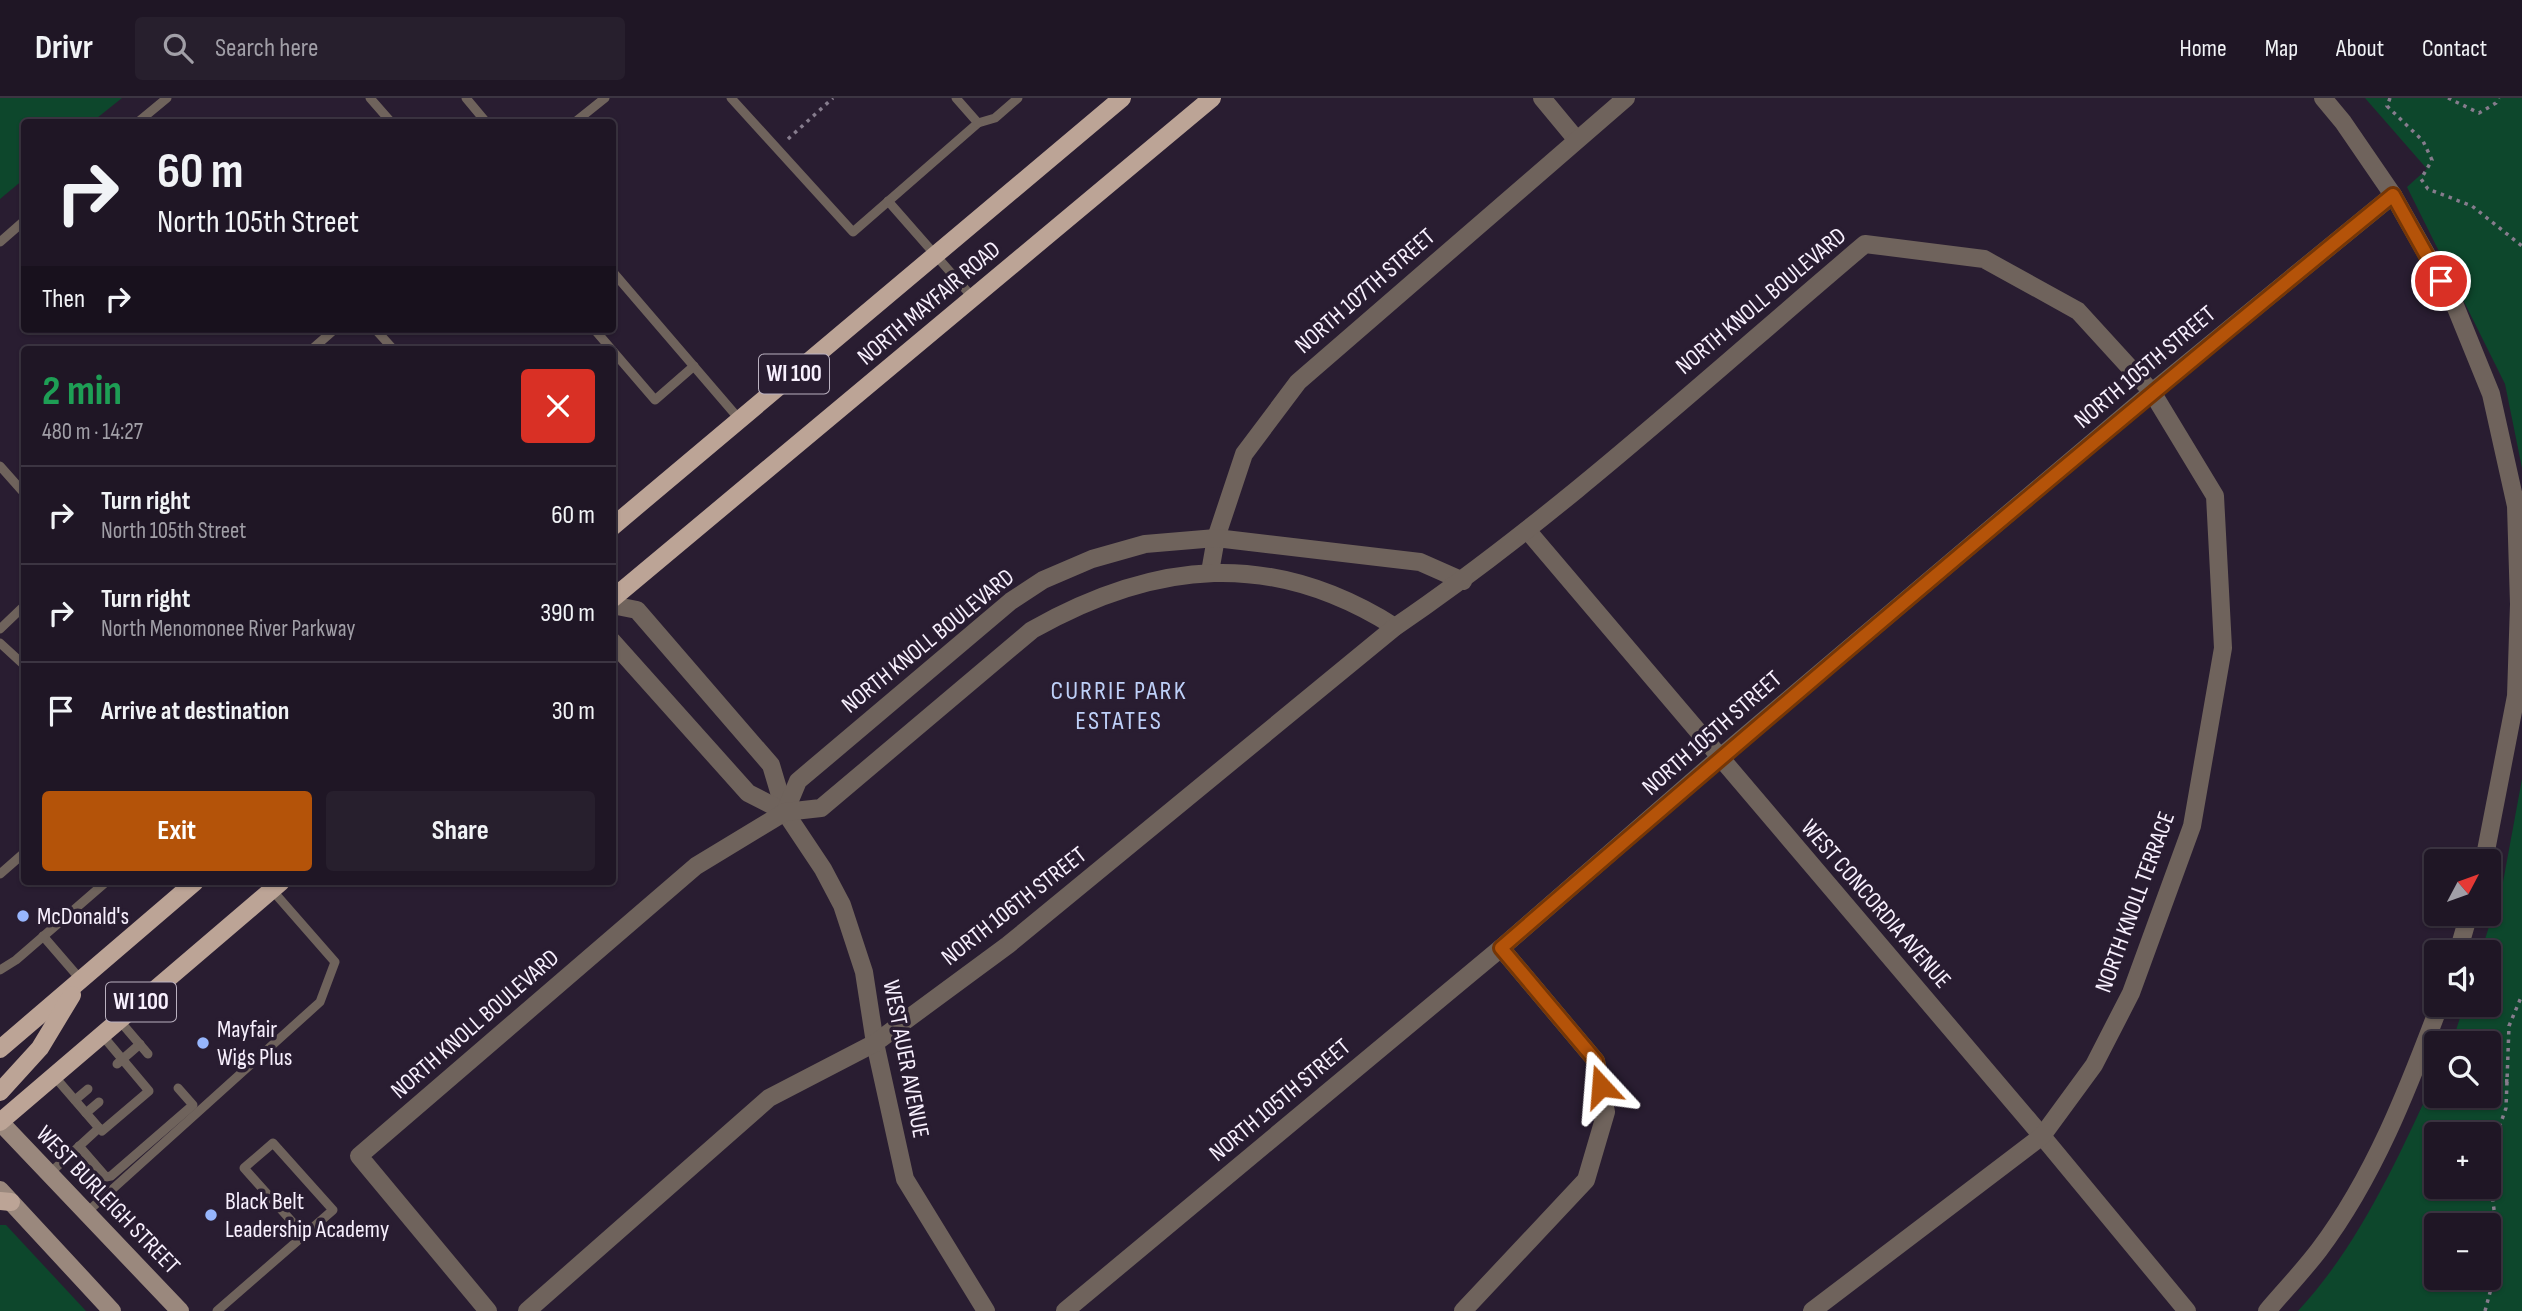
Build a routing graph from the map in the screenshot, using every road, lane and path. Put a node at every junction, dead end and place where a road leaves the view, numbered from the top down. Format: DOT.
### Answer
graph roads {
  1 [pos="167,98"];
  2 [pos="370,98"];
  3 [pos="466,98"];
  4 [pos="605,98"];
  5 [pos="732,98"];
  6 [pos="833,98"];
  7 [pos="956,98"];
  8 [pos="1018,98"];
  9 [pos="1122,98"];
  10 [pos="1212,98"];
  11 [pos="1542,98"];
  12 [pos="1626,98"];
  13 [pos="2323,98"];
  14 [pos="2390,98"];
  15 [pos="2448,98"];
  16 [pos="2499,98"];
  17 [pos="142,119"];
  18 [pos="388,119"];
  19 [pos="484,119"];
  20 [pos="579,119"];
  21 [pos="978,123"];
  22 [pos="1576,139"];
  23 [pos="777,149"];
  24 [pos="2393,195"];
  25 [pos="888,201"];
  26 [pos="21,224"];
  27 [pos="0,242"];
  28 [pos="2522,246"];
  29 [pos="935,255"];
  30 [pos="616,276"];
  31 [pos="974,299"];
  32 [pos="330,333"];
  33 [pos="316,346"];
  34 [pos="616,355"];
  35 [pos="694,366"];
  36 [pos="2152,392"];
  37 [pos="740,420"];
  38 [pos="0,466"];
  39 [pos="21,490"];
  40 [pos="616,524"];
  41 [pos="1527,530"];
  42 [pos="1216,538"];
  43 [pos="1210,572"];
  44 [pos="1463,581"];
  45 [pos="616,596"];
  46 [pos="616,606"];
  47 [pos="21,609"];
  48 [pos="1395,627"];
  49 [pos="0,629"];
  50 [pos="0,643"];
  51 [pos="616,645"];
  52 [pos="21,662"];
  53 [pos="1718,759"];
  54 [pos="785,812"];
  55 [pos="2486,849"];
  56 [pos="21,855"];
  57 [pos="0,874"];
  58 [pos="102,885"];
  59 [pos="192,885"];
  60 [pos="277,886"];
  61 [pos="43,936"];
  62 [pos="1501,948"];
  63 [pos="0,970"];
  64 [pos="81,980"];
  65 [pos="2522,995"];
  66 [pos="2435,1017"];
  67 [pos="119,1020"];
  68 [pos="0,1028"];
  69 [pos="22,1030"];
  70 [pos="102,1035"];
  71 [pos="875,1043"];
  72 [pos="140,1044"];
  73 [pos="0,1049"];
  74 [pos="148,1054"];
  75 [pos="120,1062"];
  76 [pos="54,1076"];
  77 [pos="2501,1081"];
  78 [pos="2509,1081"];
  79 [pos="178,1088"];
  80 [pos="88,1089"];
  81 [pos="0,1092"];
  82 [pos="75,1100"];
  83 [pos="99,1102"];
  84 [pos="86,1113"];
  85 [pos="0,1122"];
  86 [pos="99,1128"];
  87 [pos="2042,1136"];
  88 [pos="79,1146"];
  89 [pos="50,1173"];
  90 [pos="4,1198"];
  91 [pos="86,1213"];
  92 [pos="304,1235"];
  93 [pos="112,1311"];
  94 [pos="180,1311"];
  95 [pos="217,1311"];
  96 [pos="488,1311"];
  97 [pos="527,1311"];
  98 [pos="986,1311"];
  99 [pos="1065,1311"];
  100 [pos="1463,1311"];
  101 [pos="1812,1311"];
  102 [pos="2187,1311"];
  103 [pos="2267,1311"];
  104 [pos="2485,1311"];
  1 -- 17 [label="lane"];
  2 -- 18 [label="lane"];
  3 -- 19 [label="lane"];
  4 -- 20 [label="lane"];
  5 -- 23 [label="lane"];
  6 -- 23 [label="path"];
  7 -- 21 [label="lane"];
  8 -- 21 [label="lane"];
  9 -- 29 [label="main road, NORTH MAYFAIR ROAD / WI 100"];
  10 -- 31 [label="main road, NORTH MAYFAIR ROAD / WI 100"];
  11 -- 22 [label="street"];
  12 -- 22 [label="street, NORTH 107TH STREET"];
  13 -- 24 [label="street"];
  14 -- 28 [label="path"];
  15 -- 16 [label="path"];
  21 -- 25 [label="lane"];
  22 -- 42 [label="street, NORTH 107TH STREET"];
  23 -- 25 [label="lane"];
  24 -- 36 [label="street, NORTH 105TH STREET"];
  24 -- 55 [label="street"];
  25 -- 29 [label="lane"];
  26 -- 27 [label="lane"];
  29 -- 31 [label="lane"];
  29 -- 37 [label="main road, NORTH MAYFAIR ROAD / WI 100"];
  30 -- 35 [label="lane"];
  31 -- 45 [label="main road, NORTH MAYFAIR ROAD / WI 100"];
  32 -- 33 [label="lane"];
  34 -- 35 [label="lane"];
  35 -- 37 [label="lane"];
  36 -- 41 [label="street, NORTH KNOLL BOULEVARD"];
  36 -- 53 [label="street, NORTH 105TH STREET"];
  36 -- 87 [label="street, NORTH KNOLL TERRACE"];
  37 -- 40 [label="main road, NORTH MAYFAIR ROAD / WI 100"];
  38 -- 39 [label="lane"];
  41 -- 44 [label="street, NORTH 106TH STREET"];
  41 -- 53 [label="street, WEST CONCORDIA AVENUE"];
  42 -- 43 [label="street, NORTH 107TH STREET"];
  42 -- 44 [label="street, NORTH KNOLL BOULEVARD"];
  42 -- 54 [label="street, NORTH KNOLL BOULEVARD"];
  43 -- 48 [label="street, NORTH KNOLL BOULEVARD"];
  43 -- 54 [label="street, NORTH KNOLL BOULEVARD"];
  44 -- 48 [label="street, NORTH 106TH STREET"];
  46 -- 54 [label="street, WEST AUER AVENUE"];
  47 -- 49 [label="lane"];
  48 -- 71 [label="street, NORTH 106TH STREET"];
  50 -- 52 [label="lane"];
  51 -- 54 [label="street, WEST AUER AVENUE"];
  53 -- 62 [label="street, NORTH 105TH STREET"];
  53 -- 87 [label="street, WEST CONCORDIA AVENUE"];
  54 -- 71 [label="street, WEST AUER AVENUE"];
  54 -- 96 [label="street, NORTH KNOLL BOULEVARD"];
  56 -- 57 [label="lane"];
  58 -- 61 [label="lane"];
  59 -- 64 [label="main road, WI 100"];
  60 -- 67 [label="main road, WI 100"];
  60 -- 91 [label="lane"];
  61 -- 63 [label="lane"];
  61 -- 64 [label="lane"];
  62 -- 99 [label="street, NORTH 105TH STREET"];
  62 -- 100 [label="street"];
  64 -- 69 [label="main road, WI 100"];
  64 -- 81 [label="main road"];
  65 -- 78 [label="path"];
  66 -- 103 [label="street"];
  67 -- 70 [label="main road, WI 100"];
  67 -- 72 [label="lane"];
  68 -- 69 [label="main road"];
  69 -- 73 [label="main road, WI 100"];
  70 -- 75 [label="lane"];
  70 -- 76 [label="main road, WI 100"];
  71 -- 97 [label="street, NORTH 106TH STREET"];
  71 -- 98 [label="street, WEST AUER AVENUE"];
  72 -- 74 [label="lane"];
  72 -- 75 [label="lane"];
  75 -- 86 [label="lane"];
  76 -- 82 [label="lane"];
  76 -- 85 [label="main road, WI 100"];
  77 -- 78 [label="path"];
  78 -- 104 [label="path"];
  79 -- 88 [label="lane"];
  80 -- 82 [label="lane"];
  82 -- 84 [label="lane"];
  83 -- 84 [label="lane"];
  84 -- 86 [label="lane"];
  85 -- 89 [label="main road, WEST BURLEIGH STREET"];
  86 -- 88 [label="lane"];
  87 -- 101 [label="street, NORTH KNOLL TERRACE"];
  87 -- 102 [label="street, WEST CONCORDIA AVENUE"];
  88 -- 89 [label="lane"];
  89 -- 91 [label="main road, WEST BURLEIGH STREET"];
  90 -- 93 [label="main road"];
  91 -- 94 [label="main road, WEST BURLEIGH STREET"];
  92 -- 92 [label="lane"];
  92 -- 95 [label="lane"];
}
